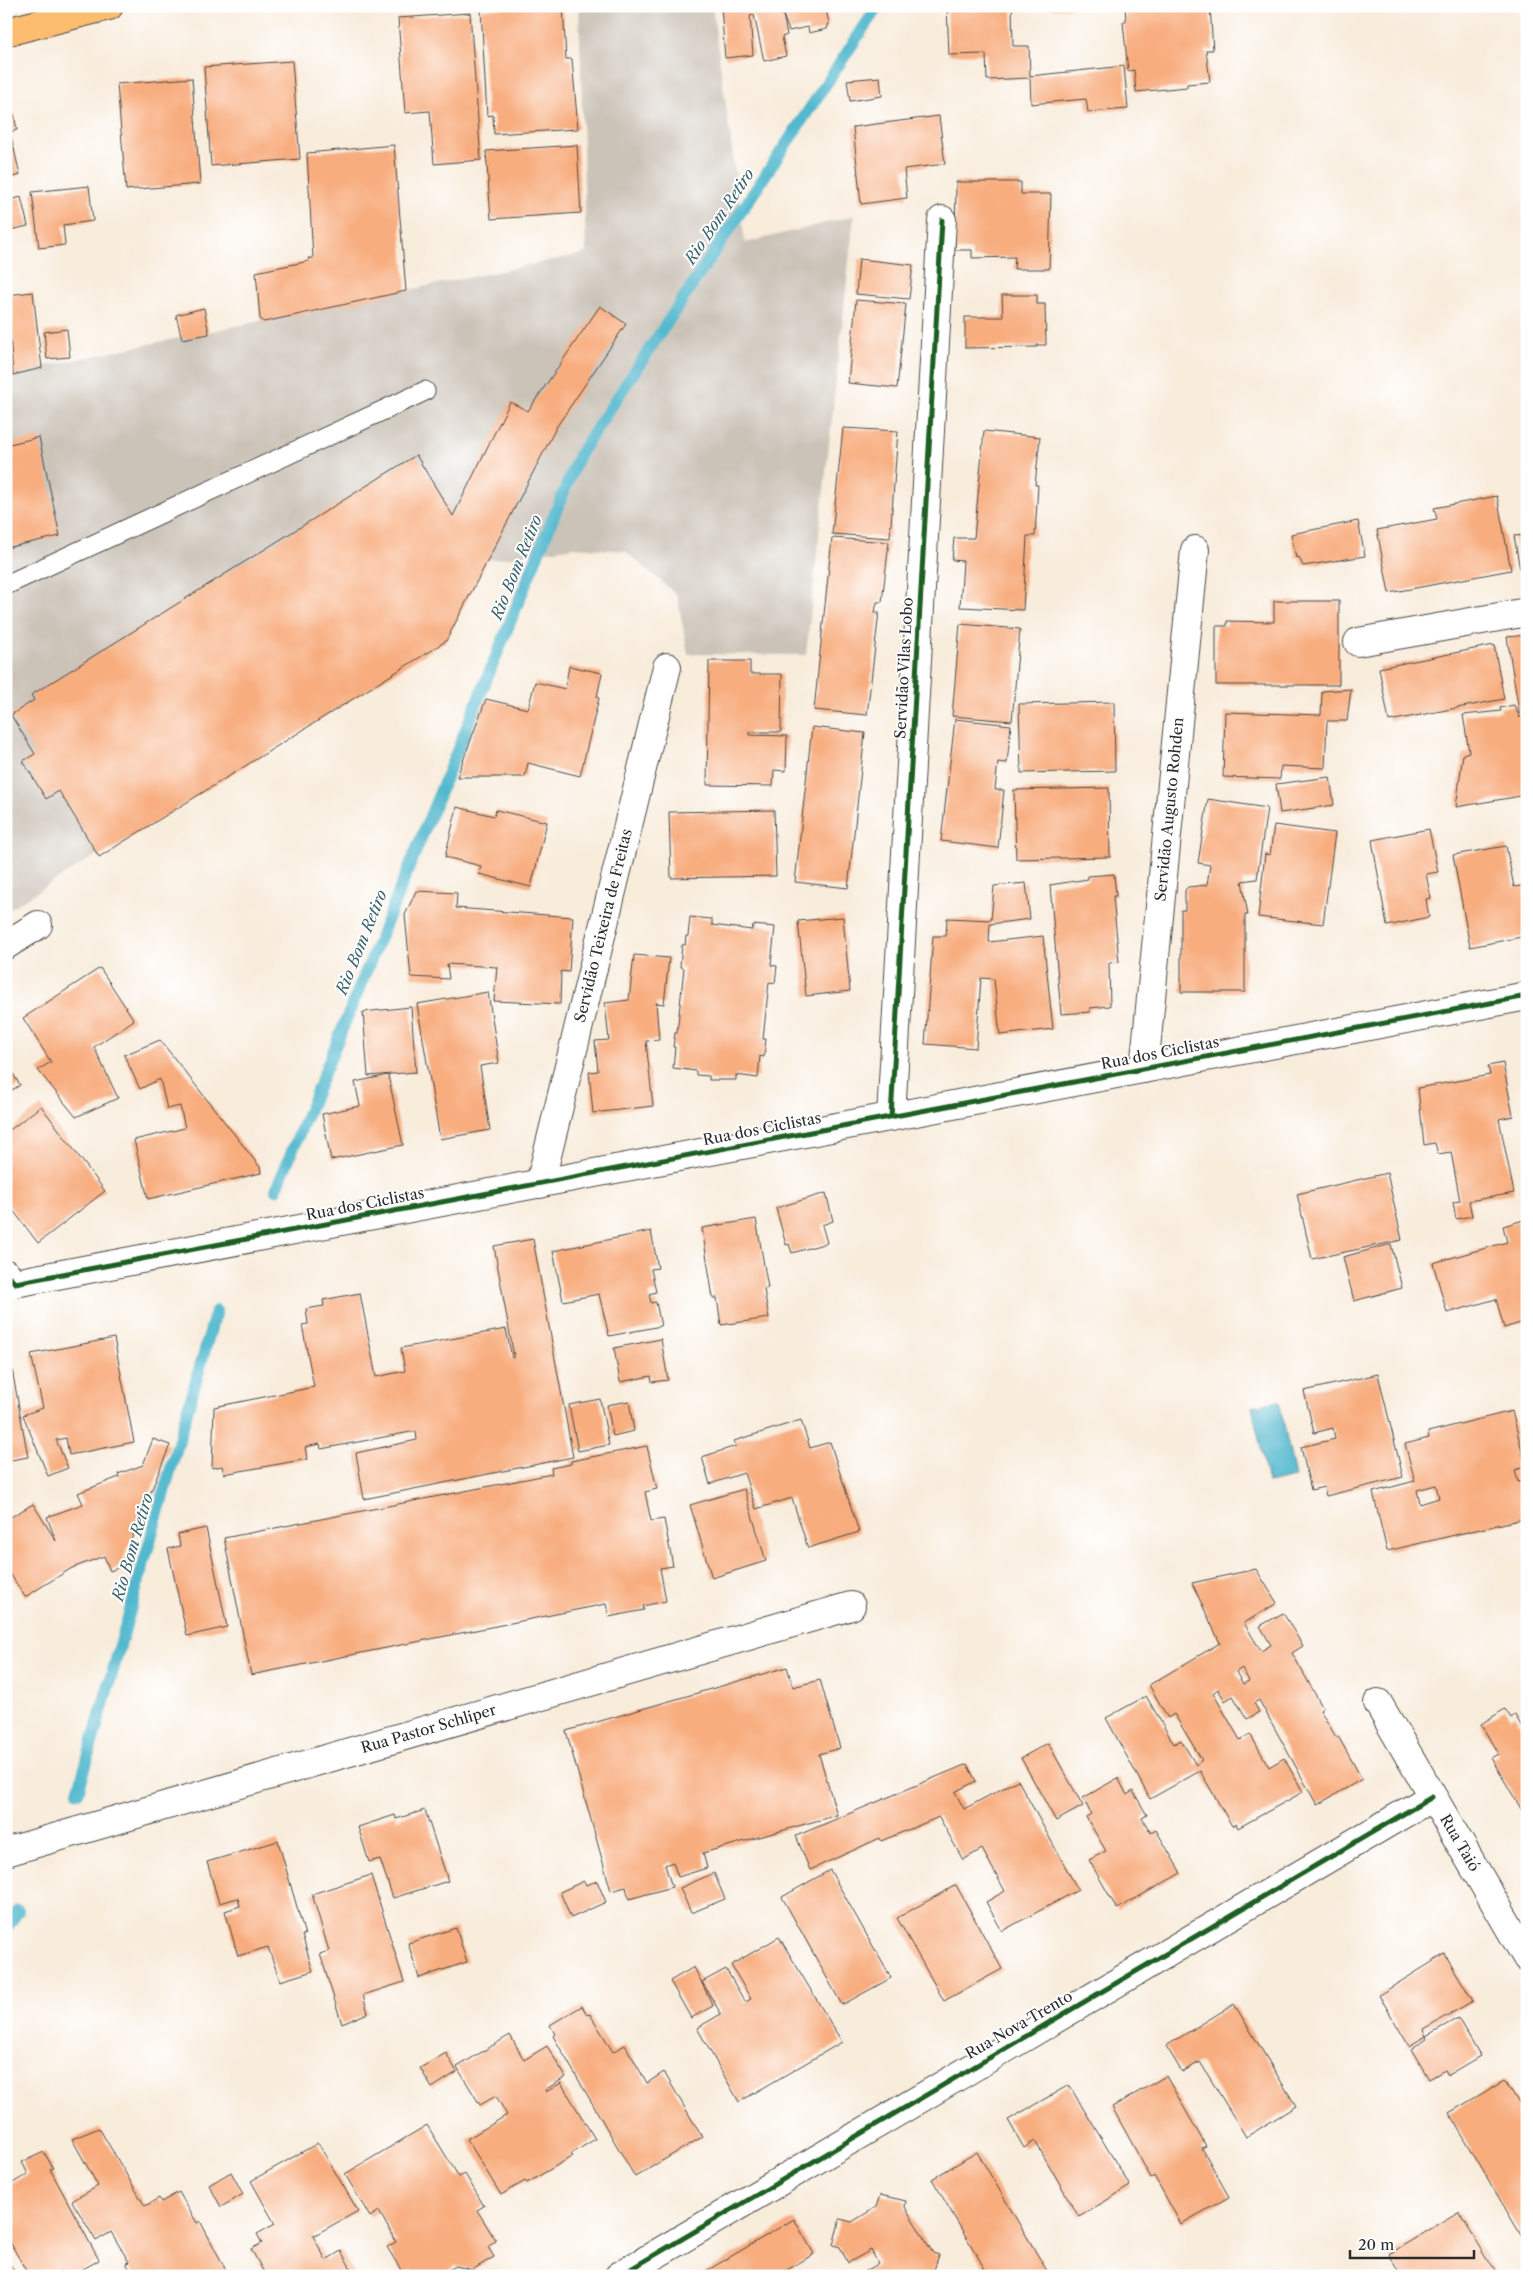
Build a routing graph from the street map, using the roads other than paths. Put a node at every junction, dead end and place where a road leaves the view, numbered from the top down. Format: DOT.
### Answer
graph roads {
  1 [pos="109,6"];
  2 [pos="6,32"];
  3 [pos="942,220"];
  4 [pos="425,391"];
  5 [pos="1195,550"];
  6 [pos="6,586"];
  7 [pos="1527,612"];
  8 [pos="1358,642"];
  9 [pos="667,667"];
  10 [pos="38,925"];
  11 [pos="6,945"];
  12 [pos="1527,996"];
  13 [pos="1144,1069"];
  14 [pos="891,1117"];
  15 [pos="540,1184"];
  16 [pos="9,1281"];
  17 [pos="851,1606"];
  18 [pos="1378,1703"];
  19 [pos="1432,1797"];
  20 [pos="6,1852"];
  21 [pos="1527,1958"];
  22 [pos="619,2276"];
  1 -- 2 [label="main road"];
  3 -- 14 [label="street, Servidão Vilas Lobo"];
  4 -- 6 [label="lane"];
  5 -- 13 [label="street, Servidão Augusto Rohden"];
  7 -- 8 [label="street"];
  9 -- 15 [label="street, Servidão Teixeira de Freitas"];
  10 -- 11 [label="street"];
  12 -- 13 [label="street, Rua dos Ciclistas"];
  13 -- 14 [label="street, Rua dos Ciclistas"];
  14 -- 15 [label="street, Rua dos Ciclistas"];
  15 -- 16 [label="street, Rua dos Ciclistas"];
  17 -- 20 [label="street, Rua Pastor Schliper"];
  18 -- 19 [label="street, Rua Taió"];
  19 -- 21 [label="street, Rua Taió"];
  19 -- 22 [label="street, Rua Nova Trento"];
}
